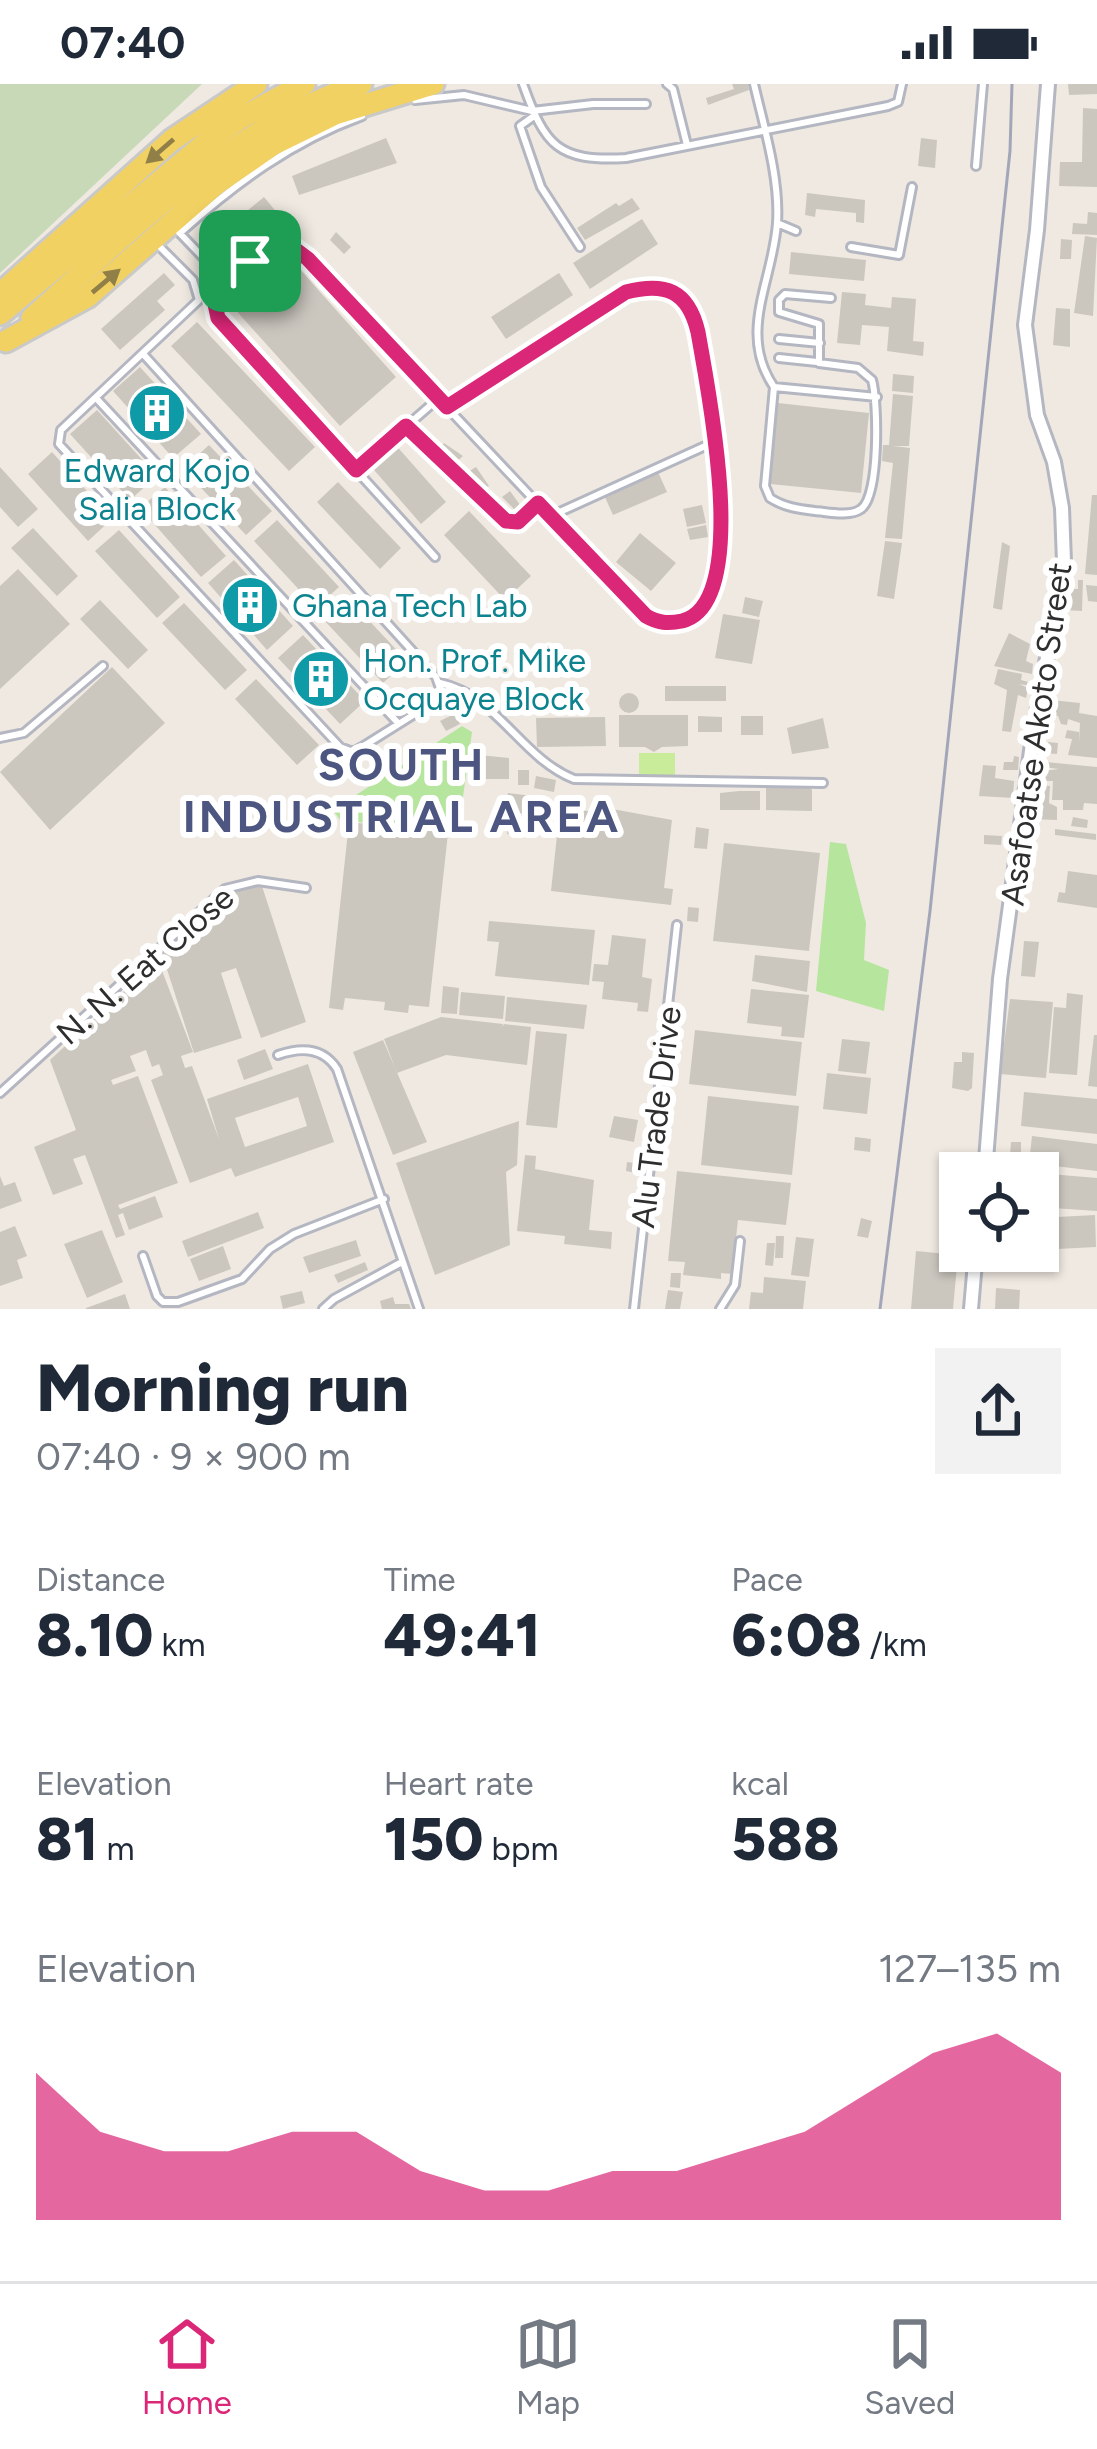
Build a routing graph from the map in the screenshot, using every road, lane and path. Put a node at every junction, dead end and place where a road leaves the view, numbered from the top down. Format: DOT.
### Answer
graph roads {
  1 [pos="256,84"];
  2 [pos="304,84"];
  3 [pos="361,84"];
  4 [pos="433,84"];
  5 [pos="523,84"];
  6 [pos="667,84"];
  7 [pos="754,84"];
  8 [pos="902,84"];
  9 [pos="983,84"];
  10 [pos="1048,84"];
  11 [pos="646,104"];
  12 [pos="533,114"];
  13 [pos="764,130"];
  14 [pos="688,146"];
  15 [pos="976,166"];
  16 [pos="912,187"];
  17 [pos="777,224"];
  18 [pos="176,228"];
  19 [pos="796,231"];
  20 [pos="153,240"];
  21 [pos="580,247"];
  22 [pos="851,247"];
  23 [pos="216,271"];
  24 [pos="0,294"];
  25 [pos="831,298"];
  26 [pos="0,314"];
  27 [pos="779,339"];
  28 [pos="3,343"];
  29 [pos="820,343"];
  30 [pos="144,355"];
  31 [pos="779,358"];
  32 [pos="818,363"];
  33 [pos="774,387"];
  34 [pos="440,397"];
  35 [pos="877,397"];
  36 [pos="96,398"];
  37 [pos="447,407"];
  38 [pos="406,426"];
  39 [pos="714,442"];
  40 [pos="356,470"];
  41 [pos="538,503"];
  42 [pos="551,516"];
  43 [pos="434,557"];
  44 [pos="103,666"];
  45 [pos="440,682"];
  46 [pos="398,723"];
  47 [pos="0,738"];
  48 [pos="823,783"];
  49 [pos="306,888"];
  50 [pos="677,926"];
  51 [pos="278,1055"];
  52 [pos="0,1093"];
  53 [pos="987,1152"];
  54 [pos="384,1199"];
  55 [pos="740,1241"];
  56 [pos="143,1256"];
  57 [pos="403,1262"];
  58 [pos="974,1272"];
  59 [pos="322,1309"];
  60 [pos="419,1309"];
  61 [pos="634,1309"];
  62 [pos="720,1309"];
  63 [pos="970,1309"];
  1 -- 24 [label="main road, one-way"];
  2 -- 26 [label="main road"];
  3 -- 28 [label="main road"];
  4 -- 18 [label="main road"];
  5 -- 12 [label="lane"];
  6 -- 14 [label="lane"];
  7 -- 13 [label="lane"];
  8 -- 13 [label="lane"];
  9 -- 15 [label="lane"];
  10 -- 53 [label="street, Asafoatse Akoto Street"];
  11 -- 12 [label="lane"];
  12 -- 14 [label="lane"];
  12 -- 18 [label="lane"];
  12 -- 21 [label="lane"];
  13 -- 14 [label="lane"];
  13 -- 17 [label="lane"];
  16 -- 22 [label="lane"];
  17 -- 19 [label="lane"];
  17 -- 33 [label="lane"];
  18 -- 20 [label="main road"];
  18 -- 23 [label="lane"];
  28 -- 20 [label="main road, one-way"];
  20 -- 30 [label="lane"];
  23 -- 34 [label="lane"];
  23 -- 40 [label="lane"];
  25 -- 29 [label="lane"];
  27 -- 29 [label="lane"];
  29 -- 32 [label="lane"];
  30 -- 36 [label="lane"];
  30 -- 45 [label="lane"];
  31 -- 32 [label="lane"];
  32 -- 35 [label="lane"];
  33 -- 35 [label="lane"];
  33 -- 35 [label="lane"];
  34 -- 37 [label="lane"];
  34 -- 38 [label="lane"];
  36 -- 46 [label="lane"];
  36 -- 46 [label="lane"];
  37 -- 39 [label="lane"];
  37 -- 41 [label="lane"];
  38 -- 40 [label="lane"];
  38 -- 41 [label="lane"];
  39 -- 42 [label="lane"];
  39 -- 42 [label="lane"];
  40 -- 43 [label="lane"];
  41 -- 42 [label="lane"];
  44 -- 47 [label="lane"];
  45 -- 46 [label="lane"];
  45 -- 48 [label="lane"];
  49 -- 52 [label="lane, N. N. Eat Close"];
  50 -- 61 [label="lane, Alu Trade Drive"];
  51 -- 54 [label="lane"];
  54 -- 56 [label="lane"];
  54 -- 57 [label="lane"];
  55 -- 62 [label="lane"];
  57 -- 59 [label="lane"];
  57 -- 60 [label="lane"];
  58 -- 63 [label="street"];
}
